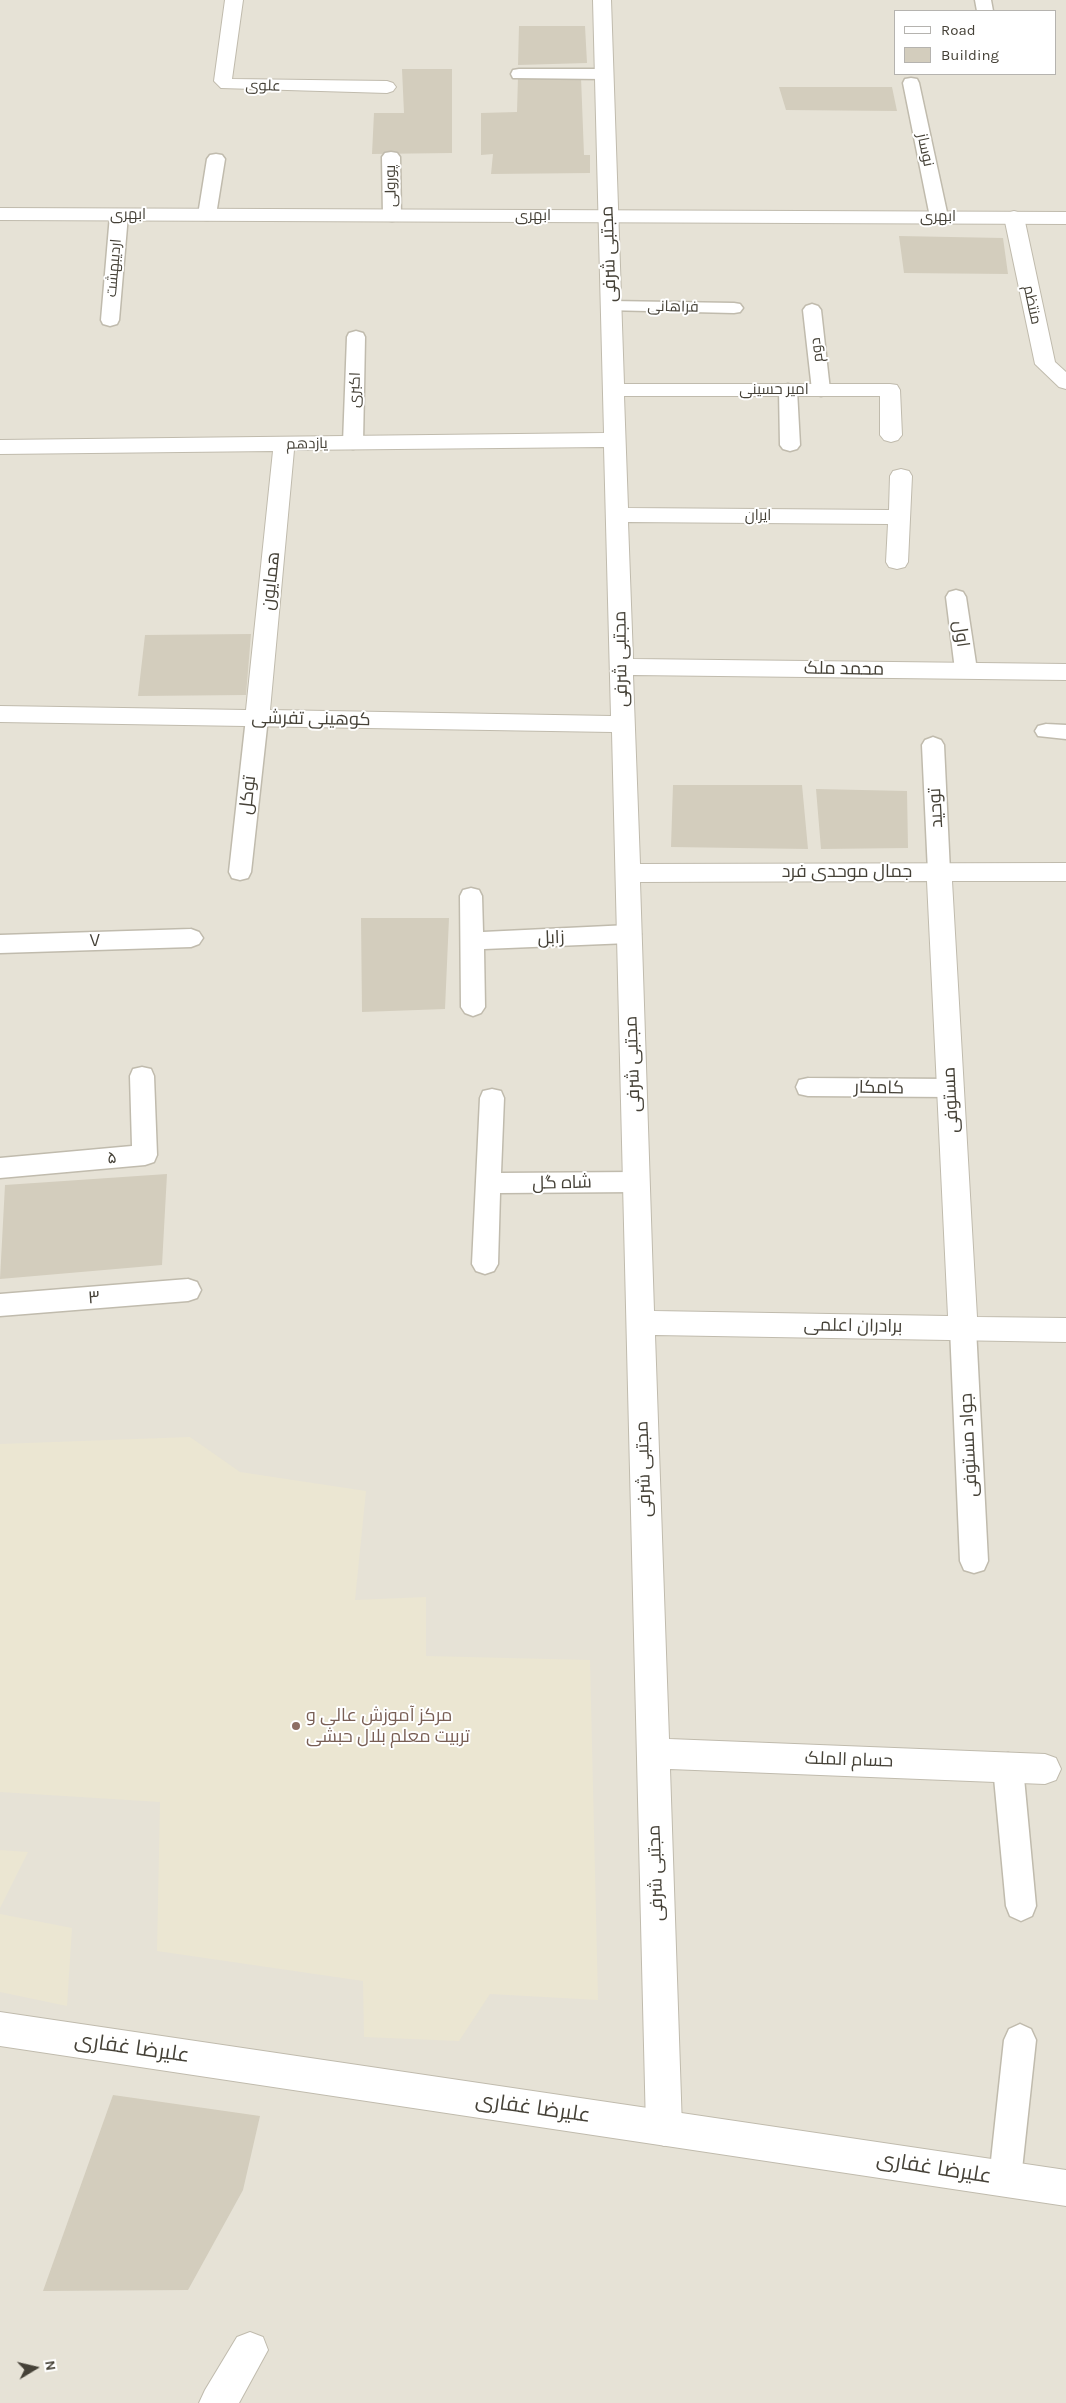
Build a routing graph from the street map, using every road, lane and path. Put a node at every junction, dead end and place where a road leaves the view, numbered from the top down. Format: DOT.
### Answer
graph roads {
  1 [pos="234,0"];
  2 [pos="602,0"];
  3 [pos="519,74"];
  4 [pos="604,74"];
  5 [pos="911,83"];
  6 [pos="387,87"];
  7 [pos="391,157"];
  8 [pos="216,159"];
  9 [pos="0,214"];
  10 [pos="119,215"];
  11 [pos="207,215"];
  12 [pos="392,216"];
  13 [pos="608,216"];
  14 [pos="939,217"];
  15 [pos="1014,217"];
  16 [pos="1066,218"];
  17 [pos="611,306"];
  18 [pos="734,308"];
  19 [pos="812,310"];
  20 [pos="110,320"];
  21 [pos="356,337"];
  22 [pos="1066,383"];
  23 [pos="613,390"];
  24 [pos="788,390"];
  25 [pos="821,390"];
  26 [pos="891,435"];
  27 [pos="614,440"];
  28 [pos="284,444"];
  29 [pos="353,444"];
  30 [pos="790,445"];
  31 [pos="0,447"];
  32 [pos="901,476"];
  33 [pos="617,515"];
  34 [pos="899,517"];
  35 [pos="897,562"];
  36 [pos="956,597"];
  37 [pos="622,667"];
  38 [pos="966,670"];
  39 [pos="1066,672"];
  40 [pos="0,714"];
  41 [pos="257,718"];
  42 [pos="623,724"];
  43 [pos="933,745"];
  44 [pos="240,872"];
  45 [pos="939,872"];
  46 [pos="1066,872"];
  47 [pos="628,873"];
  48 [pos="471,896"];
  49 [pos="629,934"];
  50 [pos="191,938"];
  51 [pos="472,941"];
  52 [pos="0,944"];
  53 [pos="473,1007"];
  54 [pos="142,1076"];
  55 [pos="808,1087"];
  56 [pos="951,1088"];
  57 [pos="492,1098"];
  58 [pos="0,1168"];
  59 [pos="636,1182"];
  60 [pos="488,1184"];
  61 [pos="485,1264"];
  62 [pos="188,1290"];
  63 [pos="0,1305"];
  64 [pos="640,1322"];
  65 [pos="963,1328"];
  66 [pos="1066,1330"];
  67 [pos="974,1561"];
  68 [pos="652,1753"];
  69 [pos="1008,1767"];
  70 [pos="1045,1769"];
  71 [pos="1021,1906"];
  72 [pos="0,2029"];
  73 [pos="1020,2040"];
  74 [pos="664,2128"];
  75 [pos="1005,2179"];
  76 [pos="1066,2188"];
  77 [pos="250,2350"];
  78 [pos="218,2403"];
  1 -- 6 [label="street, علوی"];
  2 -- 4 [label="street, مجتبی شرفی"];
  3 -- 4 [label="lane"];
  4 -- 13 [label="street, مجتبی شرفی"];
  5 -- 14 [label="lane, نوساز"];
  7 -- 12 [label="lane, پورولی"];
  8 -- 11 [label="lane"];
  9 -- 10 [label="street, ابهری"];
  10 -- 11 [label="street, ابهری"];
  10 -- 20 [label="lane, اردیبهشت"];
  11 -- 12 [label="street, ابهری"];
  12 -- 13 [label="street, ابهری"];
  13 -- 14 [label="street, ابهری"];
  13 -- 17 [label="street, مجتبی شرفی"];
  14 -- 15 [label="street, ابهری"];
  15 -- 16 [label="street, ابهری"];
  15 -- 22 [label="street, منتظم"];
  17 -- 18 [label="lane, فراهانی"];
  17 -- 23 [label="street, مجتبی شرفی"];
  19 -- 25 [label="lane, دوم"];
  21 -- 29 [label="lane, اکبری"];
  23 -- 24 [label="street, امیر حسینی"];
  23 -- 27 [label="street, مجتبی شرفی"];
  24 -- 25 [label="street, امیر حسینی"];
  24 -- 30 [label="lane"];
  25 -- 26 [label="street, امیر حسینی"];
  27 -- 29 [label="street, یازدهم"];
  27 -- 33 [label="street, مجتبی شرفی"];
  28 -- 29 [label="street, یازدهم"];
  28 -- 31 [label="street, یازدهم"];
  28 -- 41 [label="street, همایون"];
  32 -- 34 [label="street"];
  33 -- 34 [label="street, ایران"];
  33 -- 37 [label="street, مجتبی شرفی"];
  34 -- 35 [label="street"];
  36 -- 38 [label="lane, اول"];
  37 -- 38 [label="street, محمد ملک"];
  37 -- 42 [label="street, مجتبی شرفی"];
  38 -- 39 [label="street, محمد ملک"];
  40 -- 41 [label="street, کوهینی تفرشی"];
  41 -- 42 [label="street, کوهینی تفرشی"];
  41 -- 44 [label="lane, توکل"];
  42 -- 47 [label="street, مجتبی شرفی"];
  43 -- 45 [label="lane, توحید"];
  45 -- 46 [label="street, جمال موحدی فرد"];
  45 -- 47 [label="street, جمال موحدی فرد"];
  45 -- 56 [label="street, مستوفی"];
  47 -- 49 [label="street, مجتبی شرفی"];
  48 -- 51 [label="lane"];
  49 -- 51 [label="lane, زابل"];
  49 -- 59 [label="street, مجتبی شرفی"];
  50 -- 52 [label="lane, ۷"];
  51 -- 53 [label="lane"];
  54 -- 58 [label="lane, ۵"];
  55 -- 56 [label="lane, کامکار"];
  56 -- 65 [label="street, مستوفی"];
  57 -- 60 [label="lane"];
  59 -- 60 [label="lane, شاه گل"];
  59 -- 64 [label="street, مجتبی شرفی"];
  60 -- 61 [label="lane"];
  62 -- 63 [label="lane, ۳"];
  64 -- 65 [label="street, برادران اعلمی"];
  64 -- 68 [label="street, مجتبی شرفی"];
  65 -- 66 [label="street, برادران اعلمی"];
  65 -- 67 [label="lane, جواد مستوفی"];
  68 -- 69 [label="street, حسام الملک"];
  68 -- 74 [label="street, مجتبی شرفی"];
  69 -- 70 [label="street, حسام الملک"];
  69 -- 71 [label="lane"];
  72 -- 74 [label="street, علیرضا غفاری"];
  73 -- 75 [label="lane"];
  74 -- 75 [label="street, علیرضا غفاری"];
  75 -- 76 [label="street, علیرضا غفاری"];
  77 -- 78 [label="street"];
}
